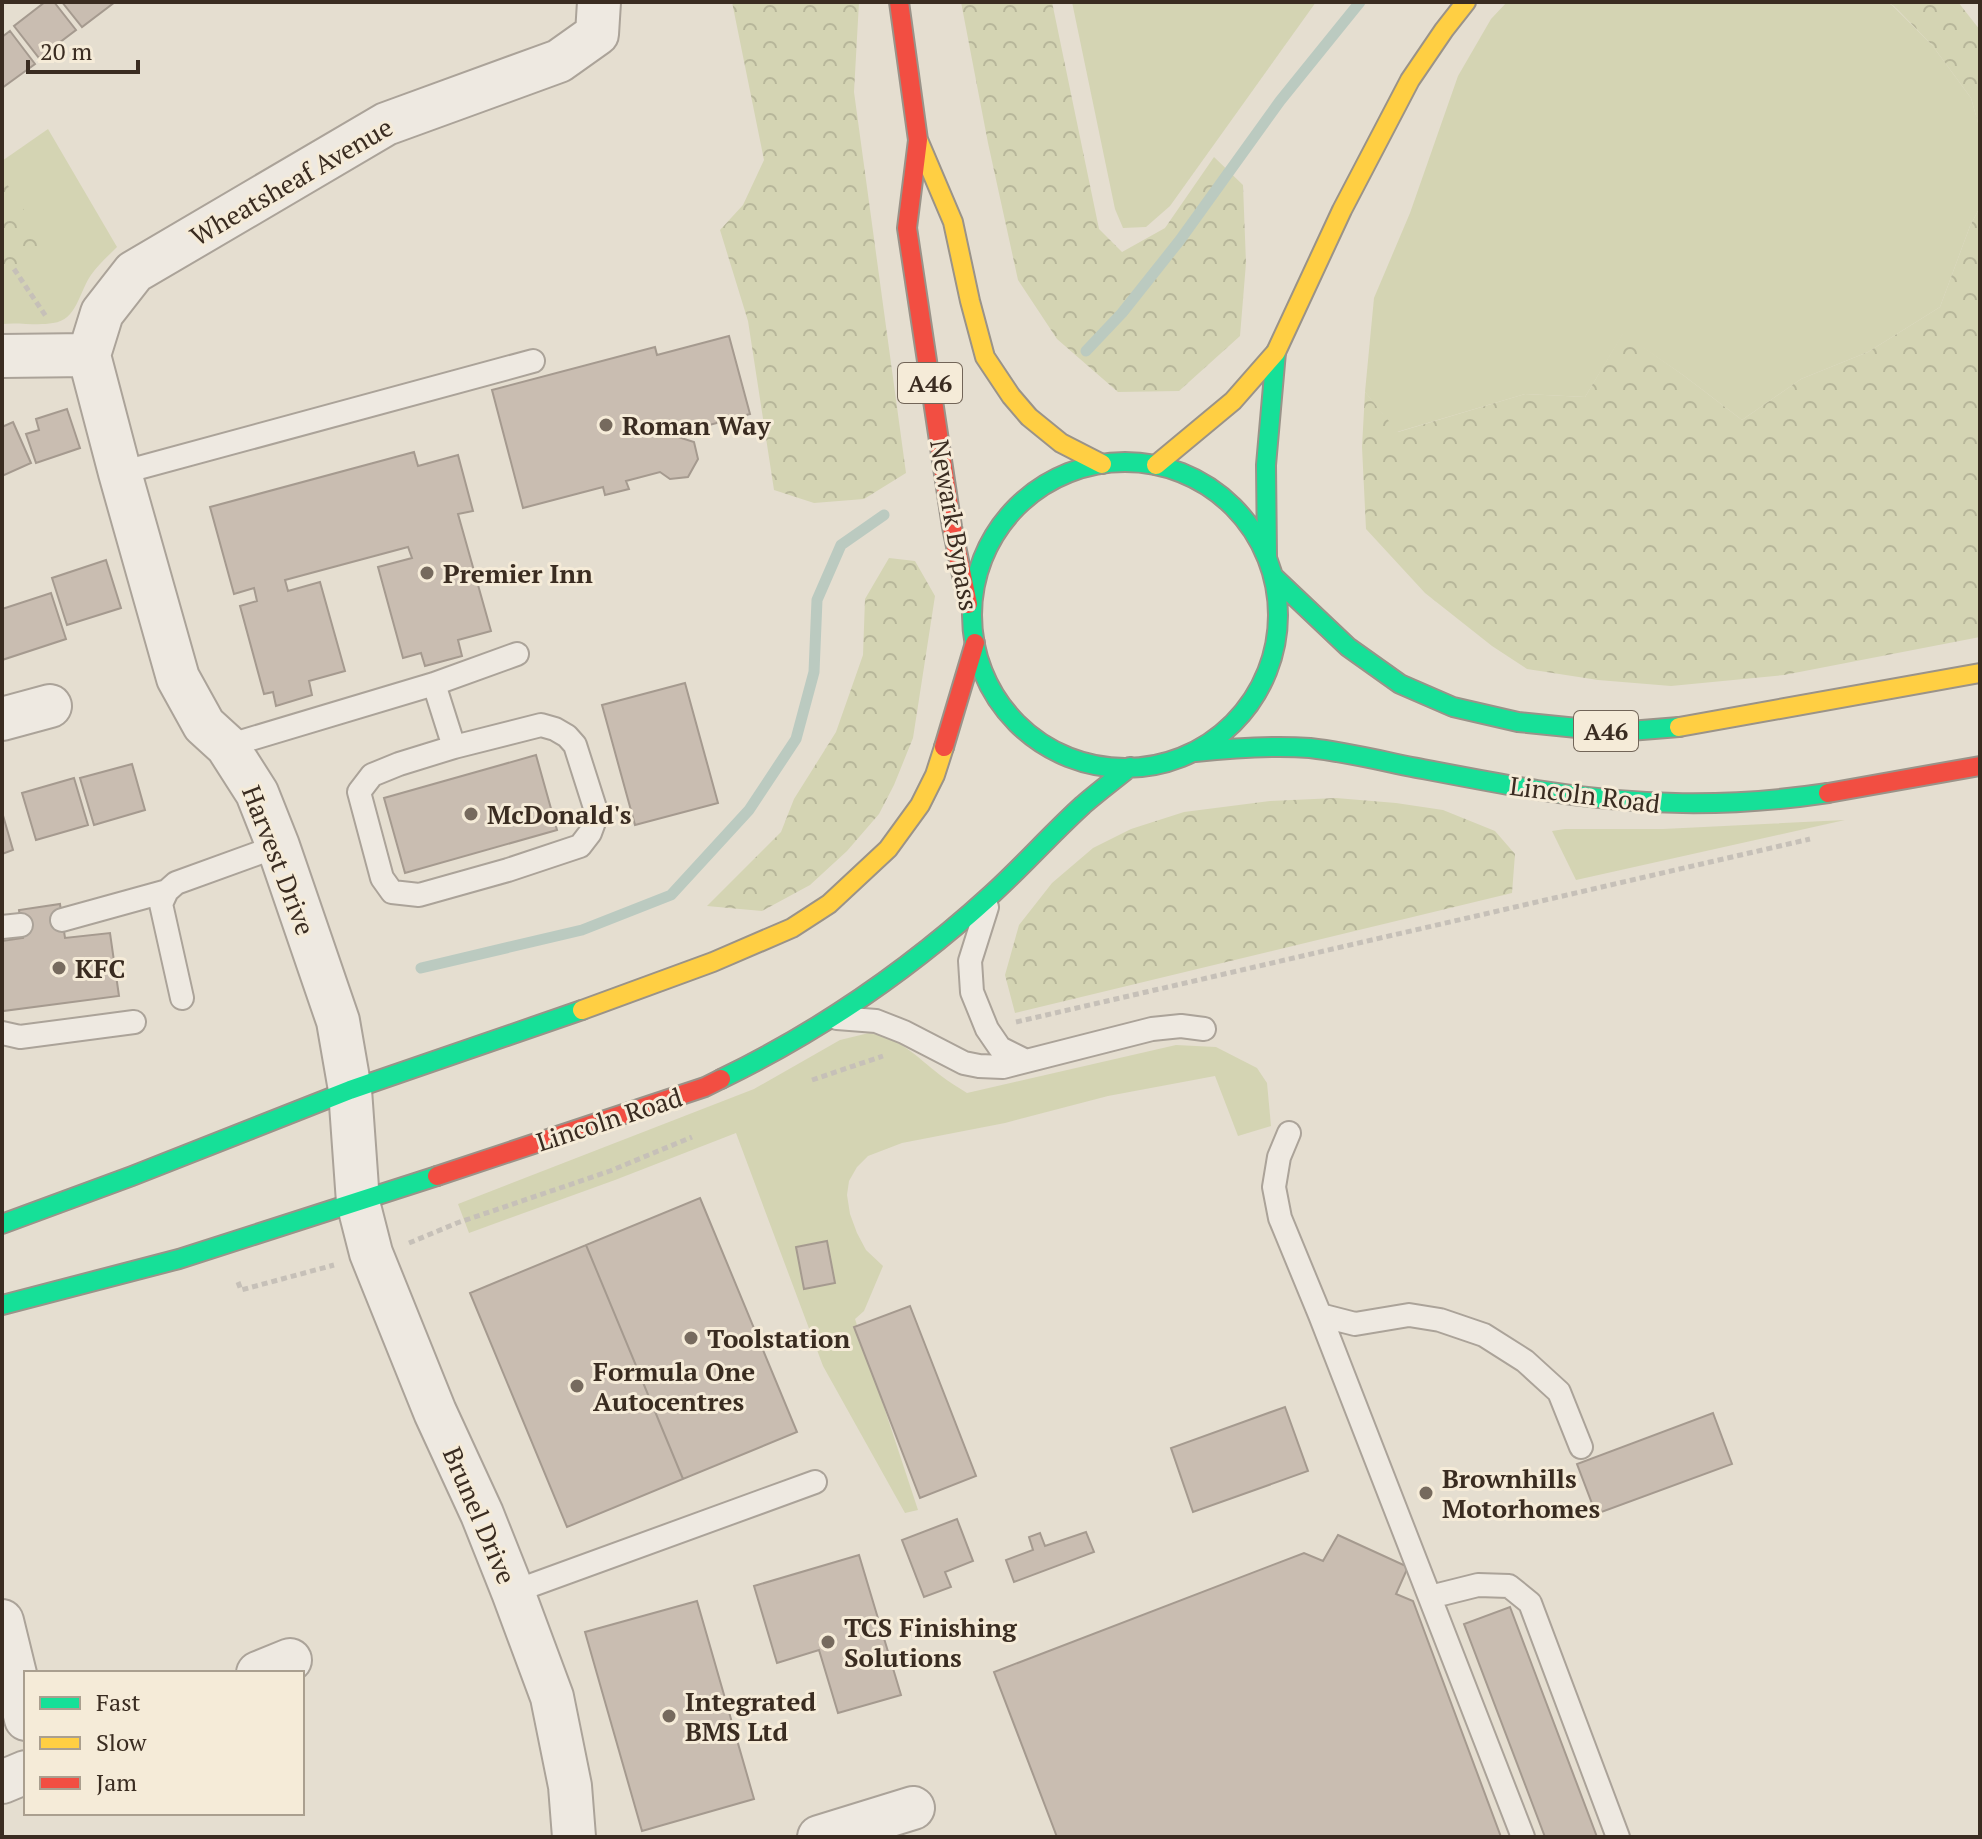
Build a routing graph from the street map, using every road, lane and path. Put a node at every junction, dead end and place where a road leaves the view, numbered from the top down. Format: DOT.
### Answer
graph roads {
  1 [pos="599,2"];
  2 [pos="899,2"];
  3 [pos="1466,2"];
  4 [pos="918,140"];
  5 [pos="14,269"];
  6 [pos="1276,352"];
  7 [pos="81,355"];
  8 [pos="2,356"];
  9 [pos="533,361"];
  10 [pos="1102,464"];
  11 [pos="1156,465"];
  12 [pos="120,473"];
  13 [pos="1270,568"];
  14 [pos="974,634"];
  15 [pos="517,654"];
  16 [pos="1980,673"];
  17 [pos="434,684"];
  18 [pos="50,706"];
  19 [pos="2,719"];
  20 [pos="227,746"];
  21 [pos="454,747"];
  22 [pos="1190,753"];
  23 [pos="1980,766"];
  24 [pos="1130,767"];
  25 [pos="1812,839"];
  26 [pos="278,846"];
  27 [pos="167,891"];
  28 [pos="991,895"];
  29 [pos="62,920"];
  30 [pos="182,998"];
  31 [pos="832,1017"];
  32 [pos="134,1022"];
  33 [pos="1015,1022"];
  34 [pos="1204,1029"];
  35 [pos="2,1033"];
  36 [pos="1024,1060"];
  37 [pos="350,1090"];
  38 [pos="1289,1133"];
  39 [pos="358,1202"];
  40 [pos="2,1224"];
  41 [pos="328,1267"];
  42 [pos="241,1290"];
  43 [pos="2,1305"];
  44 [pos="1320,1315"];
  45 [pos="1581,1447"];
  46 [pos="815,1482"];
  47 [pos="513,1592"];
  48 [pos="1430,1597"];
  49 [pos="2,1621"];
  50 [pos="24,1711"];
  51 [pos="24,1773"];
  52 [pos="2,1782"];
  53 [pos="913,1808"];
  54 [pos="574,1837"];
  55 [pos="819,1837"];
  56 [pos="1523,1837"];
  57 [pos="1618,1837"];
  1 -- 7 [label="street, Wheatsheaf Avenue"];
  2 -- 4 [label="main road, Newark Bypass / A46"];
  3 -- 6 [label="main road"];
  4 -- 10 [label="main road, Newark Bypass / A46"];
  4 -- 14 [label="main road, Newark Bypass / A46"];
  5 -- 7 [label="path"];
  6 -- 11 [label="main road"];
  6 -- 13 [label="main road"];
  7 -- 8 [label="street"];
  7 -- 12 [label="street, Harvest Drive"];
  9 -- 12 [label="lane"];
  10 -- 11 [label="main road"];
  10 -- 14 [label="main road"];
  11 -- 13 [label="main road"];
  12 -- 20 [label="street, Harvest Drive"];
  13 -- 16 [label="main road, A46"];
  13 -- 22 [label="main road"];
  14 -- 24 [label="main road, Newark Bypass"];
  14 -- 37 [label="main road"];
  15 -- 17 [label="lane"];
  17 -- 20 [label="lane"];
  17 -- 21 [label="lane"];
  18 -- 19 [label="street"];
  20 -- 26 [label="street, Harvest Drive"];
  21 -- 21 [label="lane"];
  22 -- 23 [label="main road, Lincoln Road"];
  22 -- 24 [label="main road"];
  24 -- 28 [label="main road, Lincoln Road"];
  25 -- 33 [label="path"];
  26 -- 27 [label="lane"];
  26 -- 37 [label="street, Harvest Drive"];
  27 -- 29 [label="lane"];
  27 -- 30 [label="lane"];
  28 -- 31 [label="main road, Lincoln Road"];
  28 -- 36 [label="lane"];
  31 -- 36 [label="lane"];
  31 -- 39 [label="main road, Lincoln Road"];
  32 -- 35 [label="lane"];
  34 -- 36 [label="lane"];
  37 -- 39 [label="street, Harvest Drive"];
  37 -- 40 [label="main road"];
  38 -- 44 [label="lane"];
  39 -- 43 [label="main road, Lincoln Road"];
  39 -- 47 [label="street, Brunel Drive"];
  41 -- 42 [label="path"];
  44 -- 45 [label="lane"];
  44 -- 48 [label="lane"];
  46 -- 47 [label="lane"];
  47 -- 54 [label="street, Brunel Drive"];
  48 -- 56 [label="lane"];
  48 -- 57 [label="lane"];
  49 -- 50 [label="street"];
  51 -- 52 [label="street"];
  53 -- 55 [label="street"];
}
